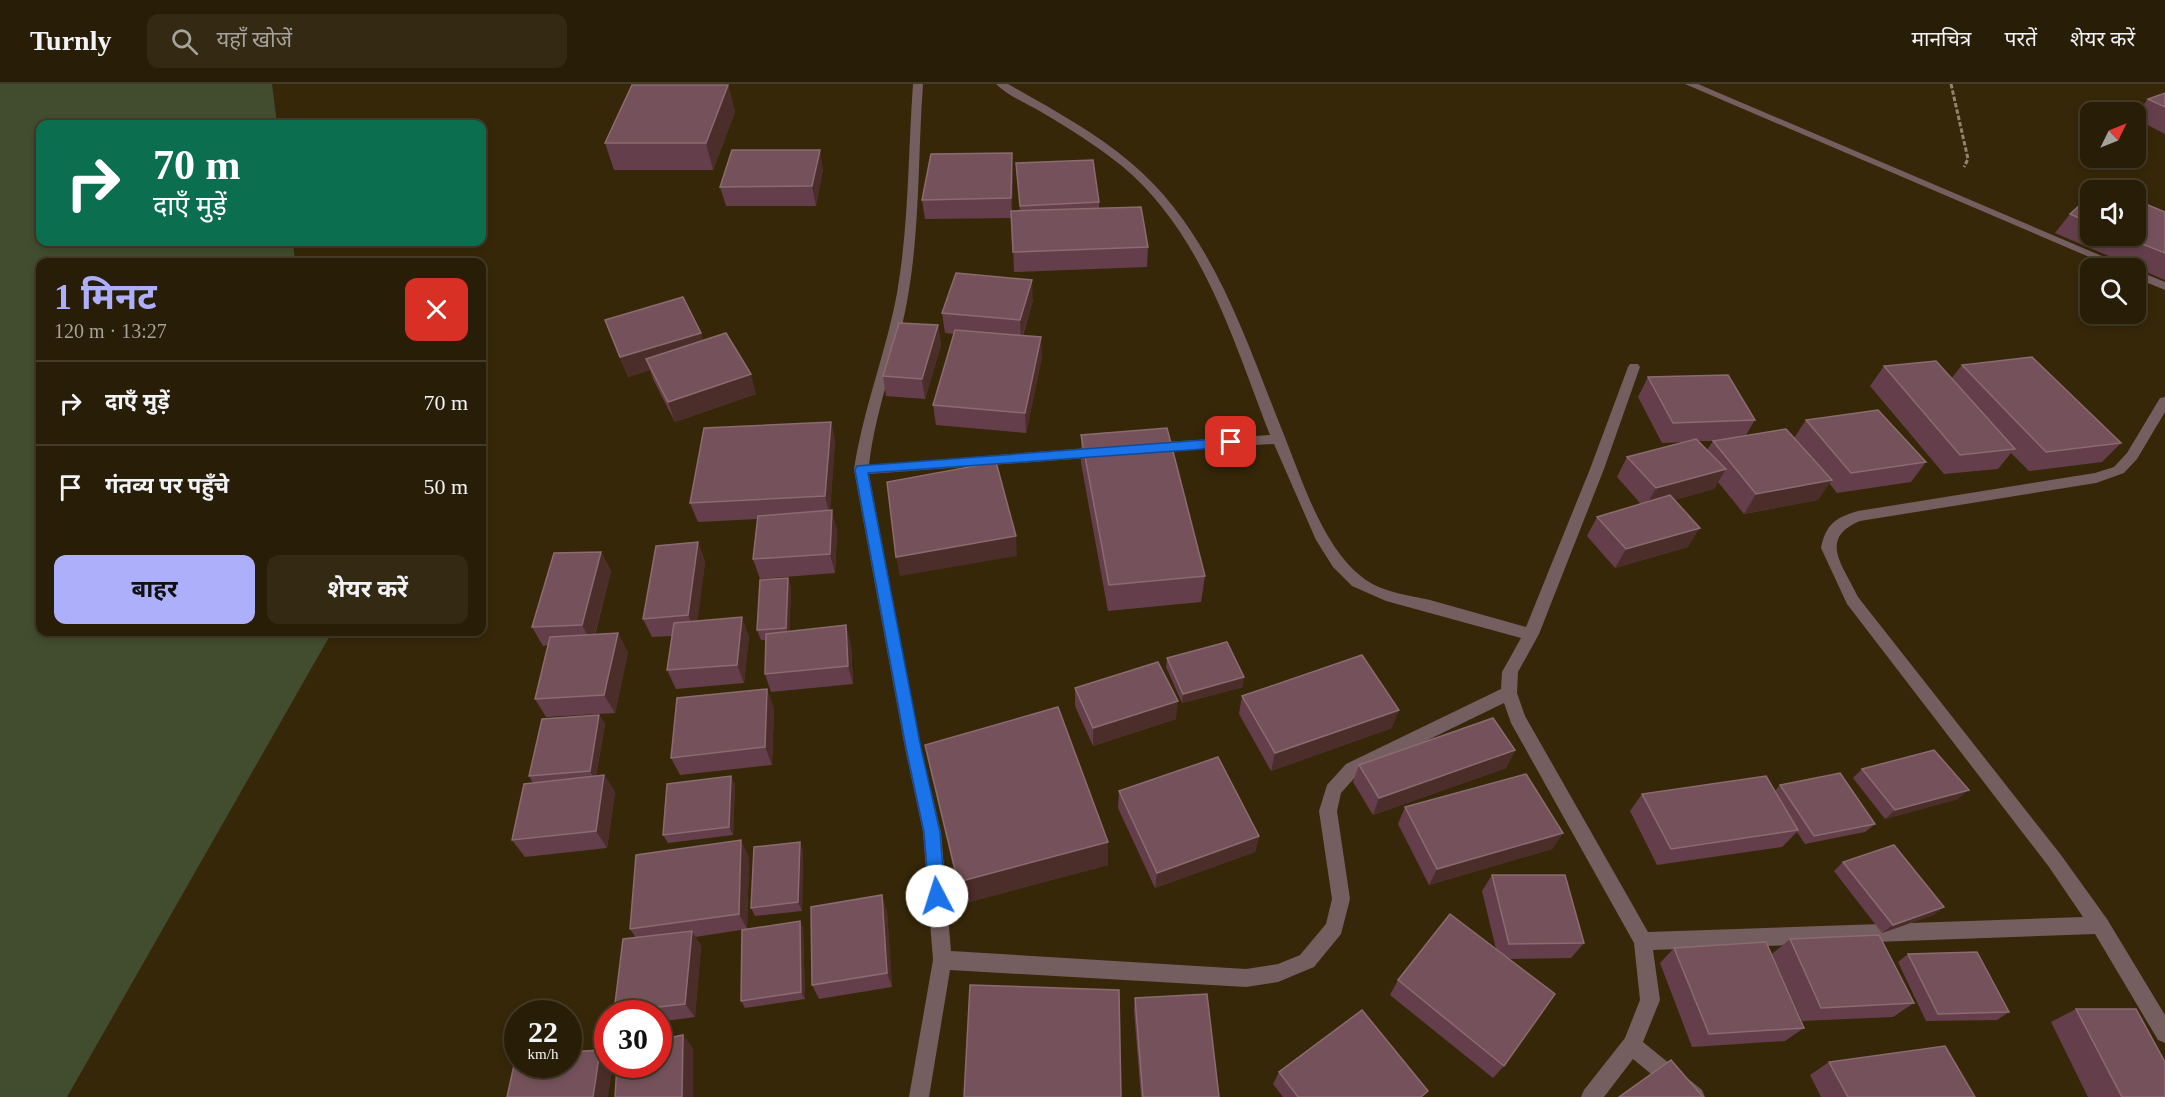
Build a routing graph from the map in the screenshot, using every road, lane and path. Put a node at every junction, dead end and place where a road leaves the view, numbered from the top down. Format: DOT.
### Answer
graph roads {
  1 [pos="918,84"];
  2 [pos="1001,84"];
  3 [pos="1690,84"];
  4 [pos="1951,84"];
  5 [pos="1945,192"];
  6 [pos="2100,258"];
  7 [pos="2146,278"];
  8 [pos="2165,286"];
  9 [pos="1634,367"];
  10 [pos="2165,401"];
  11 [pos="1277,439"];
  12 [pos="1134,449"];
  13 [pos="1111,451"];
  14 [pos="861,470"];
  15 [pos="1531,634"];
  16 [pos="1509,693"];
  17 [pos="2100,925"];
  18 [pos="1643,942"];
  19 [pos="942,960"];
  20 [pos="2165,1033"];
  21 [pos="1632,1045"];
  22 [pos="919,1097"];
  23 [pos="1591,1097"];
  24 [pos="1695,1097"];
  1 -- 14 [label="street"];
  2 -- 11 [label="street"];
  3 -- 5 [label="street"];
  4 -- 5 [label="path"];
  5 -- 6 [label="street"];
  7 -- 8 [label="street"];
  9 -- 15 [label="street"];
  10 -- 17 [label="street"];
  11 -- 12 [label="street"];
  11 -- 15 [label="street"];
  13 -- 14 [label="street"];
  14 -- 19 [label="street"];
  15 -- 16 [label="street"];
  16 -- 18 [label="street"];
  16 -- 19 [label="street"];
  17 -- 18 [label="street"];
  17 -- 20 [label="street"];
  18 -- 21 [label="street"];
  19 -- 22 [label="street"];
  21 -- 23 [label="street"];
  21 -- 24 [label="street"];
}
